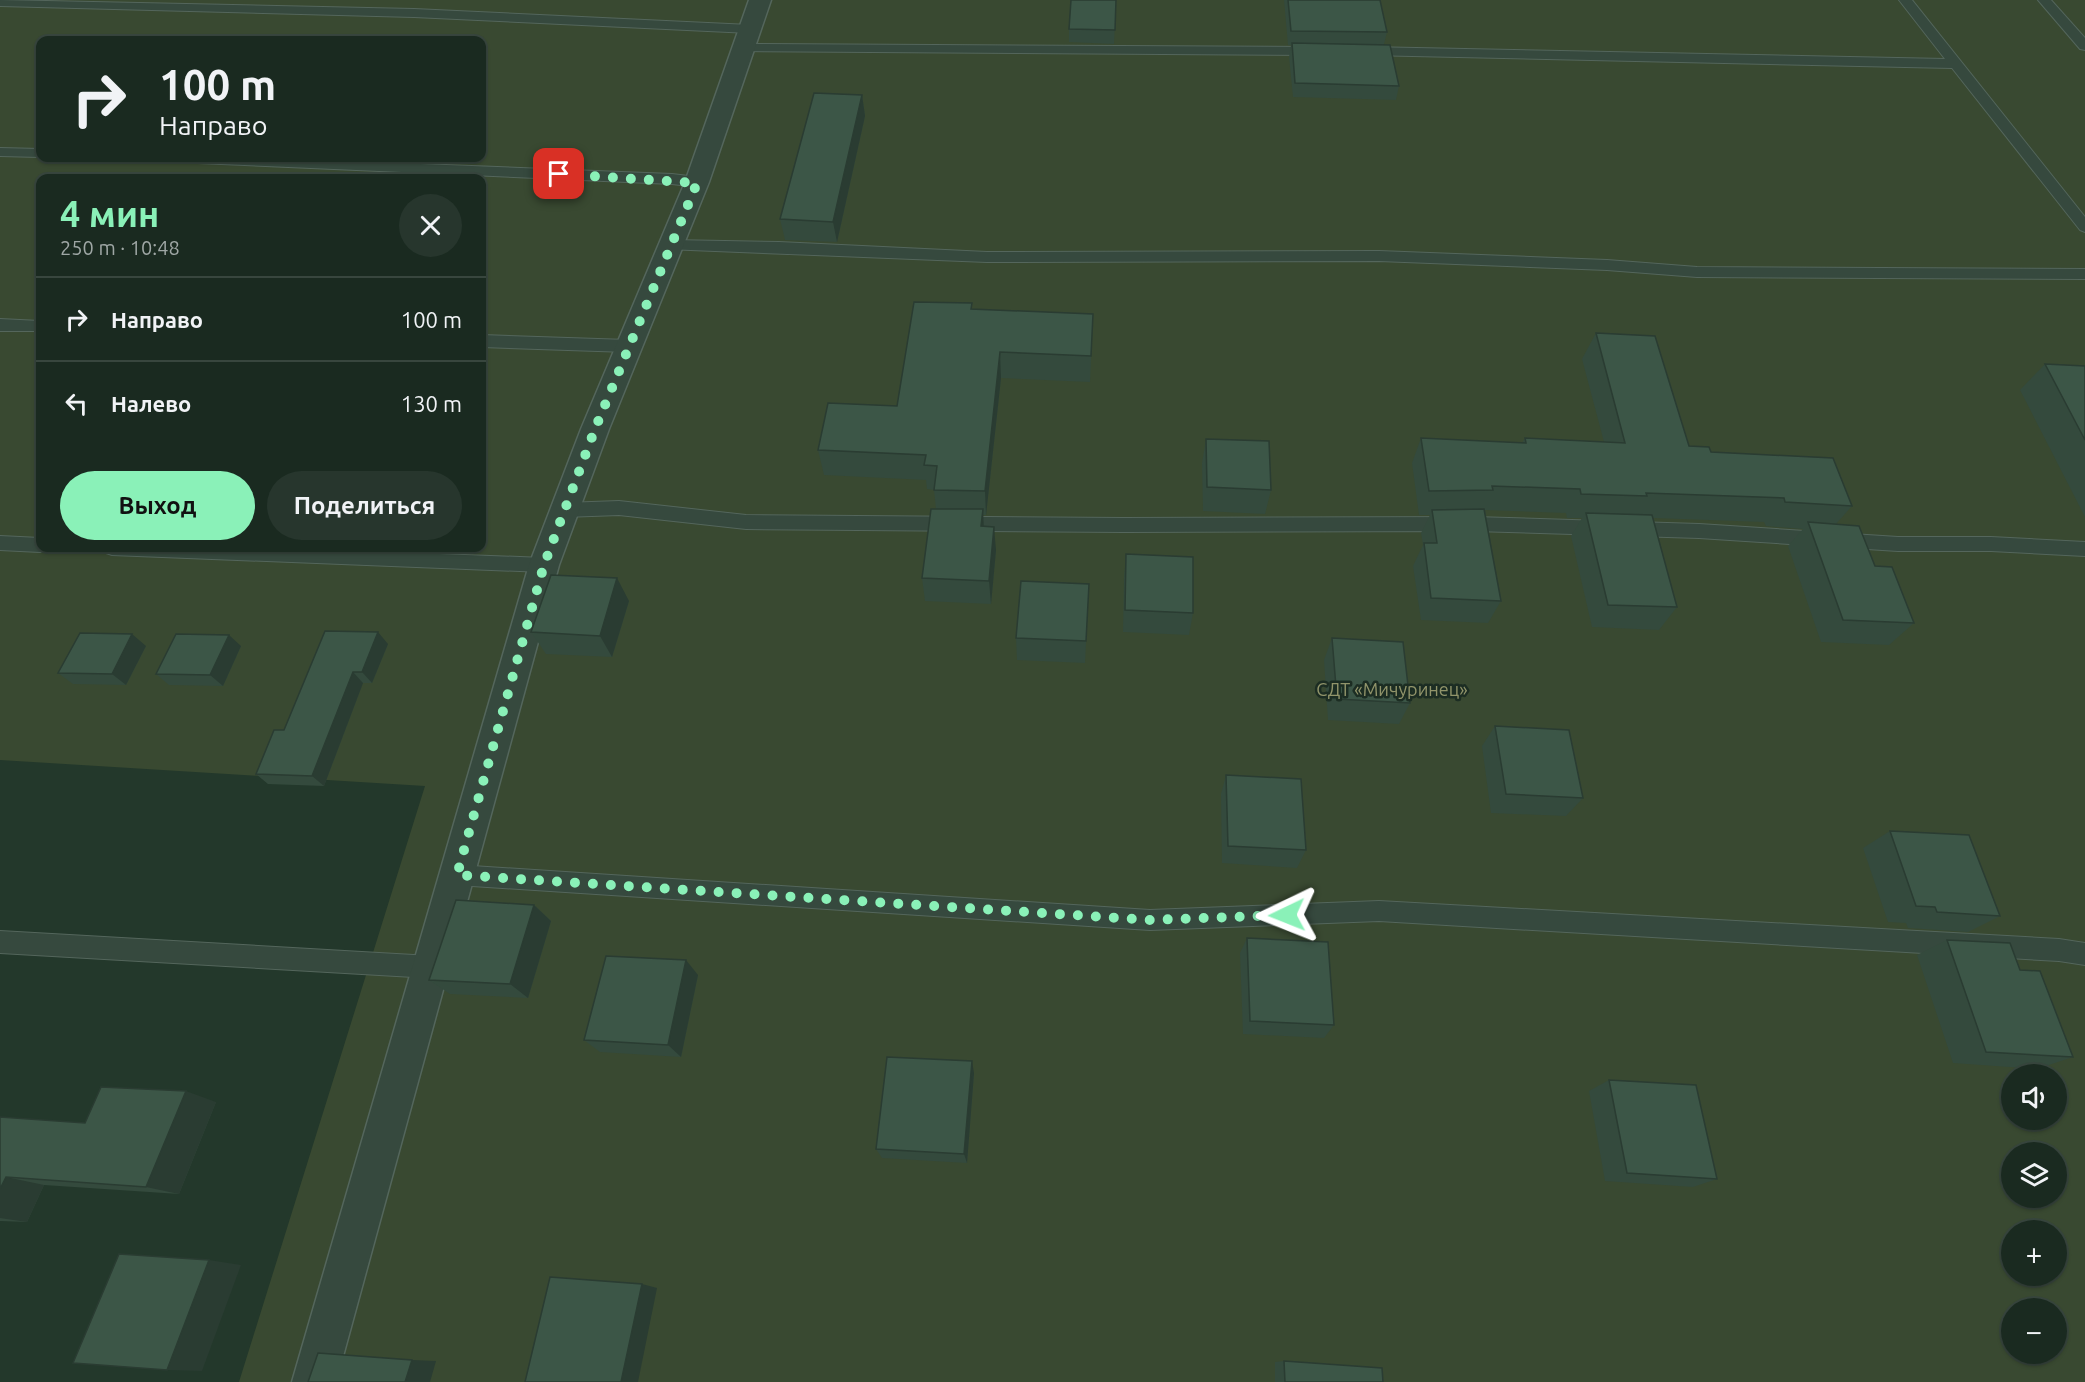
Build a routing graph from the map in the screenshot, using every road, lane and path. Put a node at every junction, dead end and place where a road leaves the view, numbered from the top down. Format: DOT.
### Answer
graph roads {
  1 [pos="760,0"];
  2 [pos="1905,0"];
  3 [pos="2044,0"];
  4 [pos="0,2"];
  5 [pos="747,39"];
  6 [pos="2085,46"];
  7 [pos="1324,51"];
  8 [pos="1348,51"];
  9 [pos="1958,64"];
  10 [pos="0,152"];
  11 [pos="36,153"];
  12 [pos="269,162"];
  13 [pos="697,183"];
  14 [pos="2085,227"];
  15 [pos="671,244"];
  16 [pos="2085,274"];
  17 [pos="0,325"];
  18 [pos="36,326"];
  19 [pos="486,341"];
  20 [pos="628,346"];
  21 [pos="564,510"];
  22 [pos="0,543"];
  23 [pos="36,544"];
  24 [pos="2085,549"];
  25 [pos="214,552"];
  26 [pos="544,565"];
  27 [pos="457,875"];
  28 [pos="0,942"];
  29 [pos="2085,954"];
  30 [pos="431,967"];
  31 [pos="315,1382"];
  1 -- 5 [label="street"];
  2 -- 9 [label="lane"];
  3 -- 6 [label="lane"];
  4 -- 5 [label="lane"];
  5 -- 7 [label="lane"];
  5 -- 13 [label="street"];
  8 -- 9 [label="lane"];
  9 -- 14 [label="lane"];
  10 -- 11 [label="lane"];
  12 -- 13 [label="lane"];
  13 -- 15 [label="street"];
  15 -- 16 [label="lane"];
  15 -- 20 [label="street"];
  17 -- 18 [label="lane"];
  19 -- 20 [label="lane"];
  20 -- 21 [label="street"];
  21 -- 24 [label="lane"];
  21 -- 26 [label="street"];
  22 -- 23 [label="lane"];
  25 -- 26 [label="lane"];
  26 -- 27 [label="street"];
  27 -- 29 [label="lane"];
  27 -- 30 [label="street"];
  28 -- 30 [label="lane"];
  30 -- 31 [label="street"];
}
